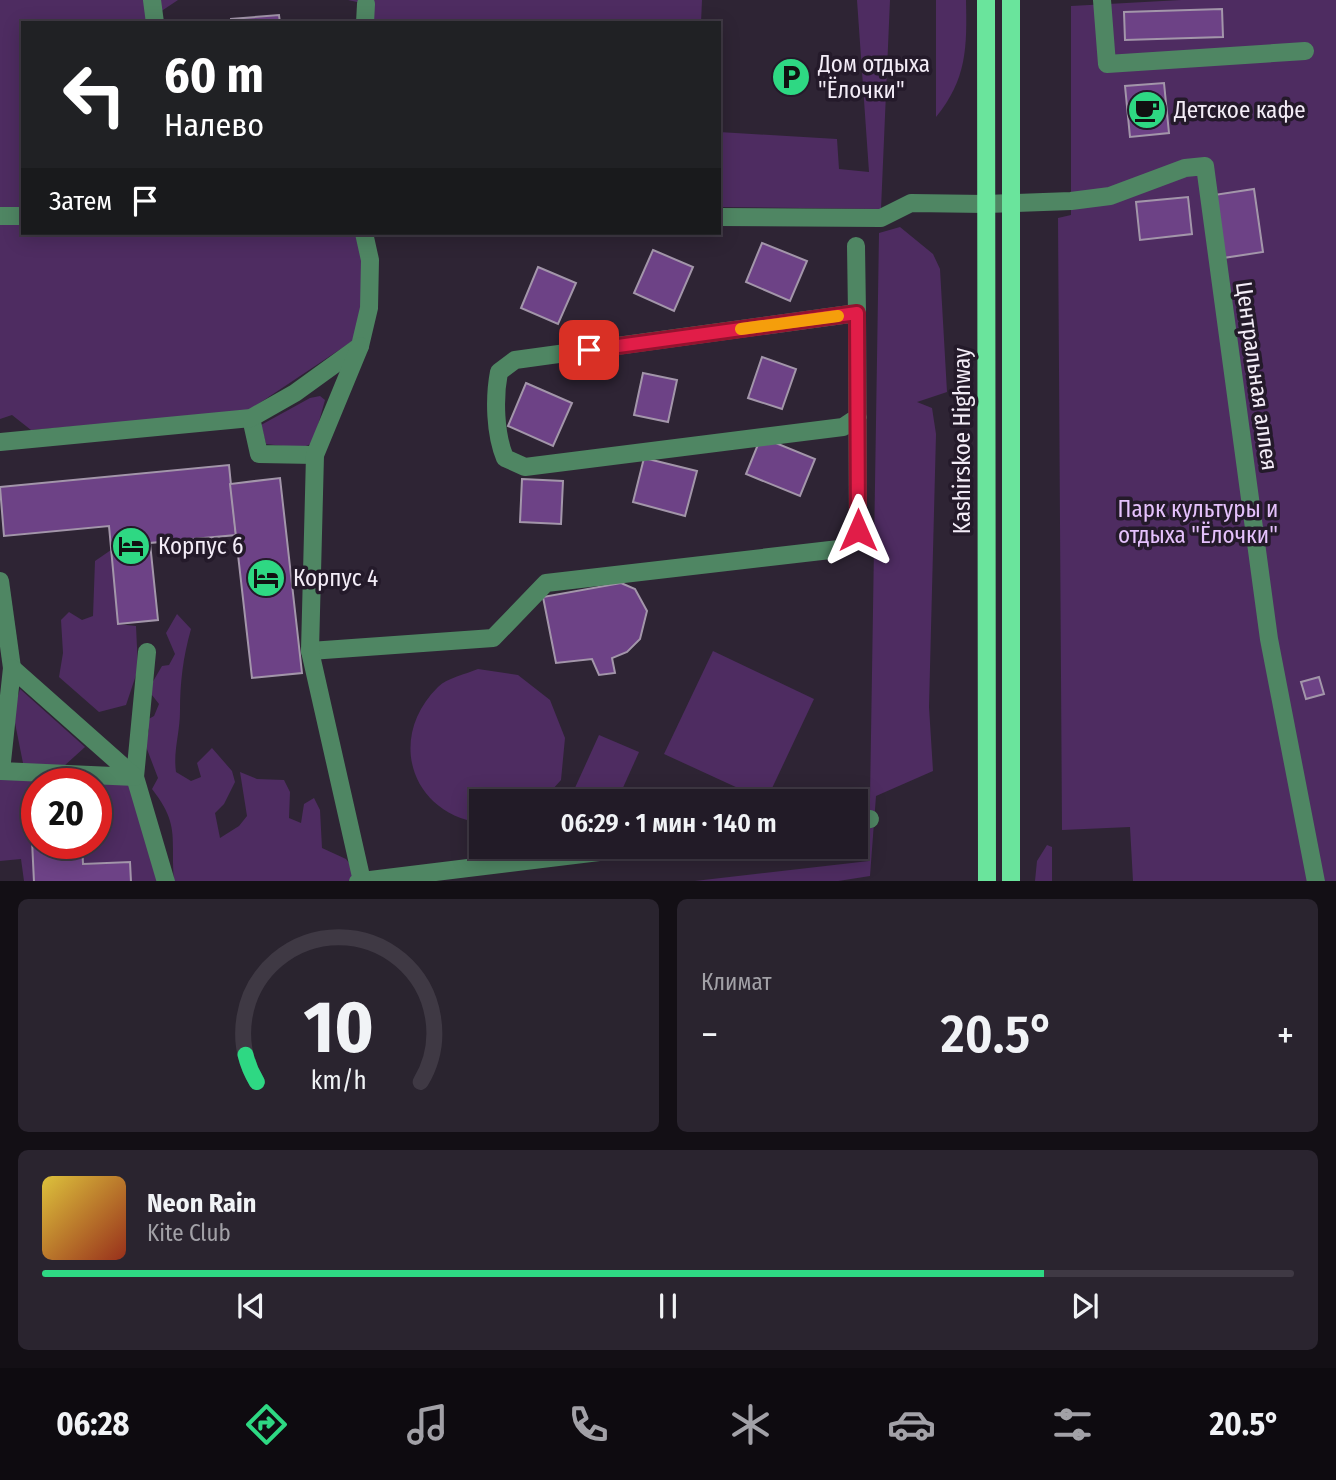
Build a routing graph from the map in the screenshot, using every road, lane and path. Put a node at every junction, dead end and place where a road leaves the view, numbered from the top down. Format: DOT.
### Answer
graph roads {
  1 [pos="152,0"];
  2 [pos="986,0"];
  3 [pos="1011,0"];
  4 [pos="1102,0"];
  5 [pos="366,4"];
  6 [pos="155,21"];
  7 [pos="365,21"];
  8 [pos="1305,51"];
  9 [pos="986,204"];
  10 [pos="1010,204"];
  11 [pos="0,216"];
  12 [pos="21,216"];
  13 [pos="721,217"];
  14 [pos="364,235"];
  15 [pos="856,246"];
  16 [pos="857,313"];
  17 [pos="359,346"];
  18 [pos="858,417"];
  19 [pos="251,418"];
  20 [pos="0,442"];
  21 [pos="315,455"];
  22 [pos="0,581"];
  23 [pos="310,651"];
  24 [pos="147,652"];
  25 [pos="12,668"];
  26 [pos="1,771"];
  27 [pos="135,777"];
  28 [pos="541,859"];
  29 [pos="166,881"];
  30 [pos="360,881"];
  31 [pos="987,881"];
  32 [pos="1011,881"];
  33 [pos="1316,881"];
  1 -- 6 [label="street"];
  2 -- 9 [label="main road, Kashirskoe Highway"];
  3 -- 10 [label="main road"];
  4 -- 8 [label="street"];
  5 -- 7 [label="street"];
  9 -- 10 [label="street"];
  9 -- 13 [label="street"];
  9 -- 31 [label="main road, Kashirskoe Highway"];
  10 -- 32 [label="main road"];
  10 -- 33 [label="street, Центральная аллея"];
  11 -- 12 [label="street"];
  14 -- 17 [label="street"];
  15 -- 16 [label="street"];
  16 -- 18 [label="street"];
  16 -- 18 [label="street"];
  17 -- 19 [label="street"];
  17 -- 21 [label="street"];
  18 -- 23 [label="street"];
  19 -- 20 [label="street"];
  19 -- 21 [label="street"];
  21 -- 23 [label="street"];
  22 -- 25 [label="street"];
  23 -- 30 [label="street"];
  24 -- 27 [label="street"];
  25 -- 26 [label="street"];
  25 -- 27 [label="street"];
  26 -- 27 [label="street"];
  27 -- 29 [label="street"];
  28 -- 30 [label="street"];
}
